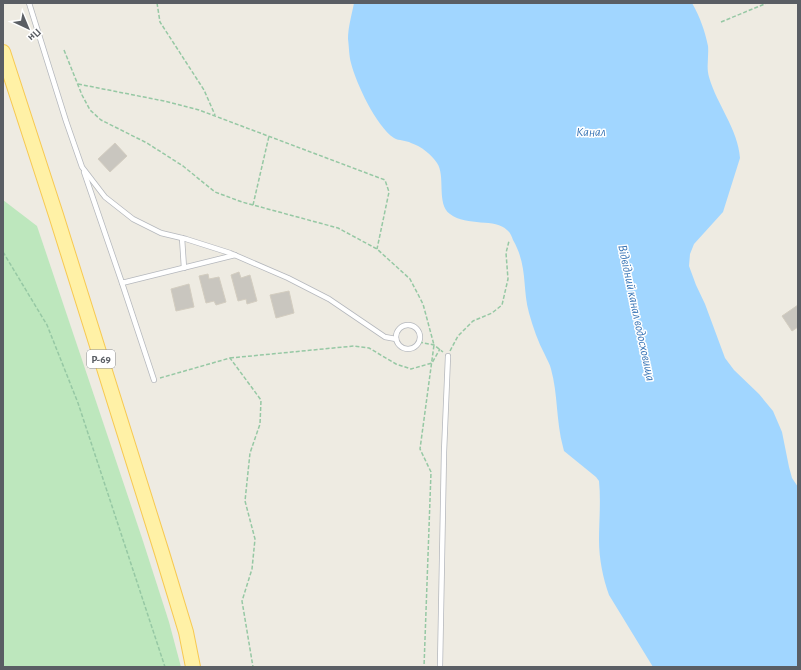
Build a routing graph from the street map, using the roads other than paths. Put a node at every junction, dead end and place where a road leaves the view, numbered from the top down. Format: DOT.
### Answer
graph roads {
  1 [pos="29,3"];
  2 [pos="3,52"];
  3 [pos="82,167"];
  4 [pos="182,238"];
  5 [pos="235,255"];
  6 [pos="184,268"];
  7 [pos="122,283"];
  8 [pos="396,339"];
  9 [pos="448,356"];
  10 [pos="154,380"];
  11 [pos="193,667"];
  12 [pos="440,667"];
  1 -- 3 [label="lane"];
  2 -- 11 [label="main road, Р-69"];
  3 -- 4 [label="lane"];
  3 -- 7 [label="lane"];
  4 -- 5 [label="lane"];
  4 -- 6 [label="lane"];
  5 -- 6 [label="lane"];
  5 -- 8 [label="lane"];
  6 -- 7 [label="lane"];
  7 -- 10 [label="lane"];
  8 -- 8 [label="lane"];
  9 -- 12 [label="lane"];
}
